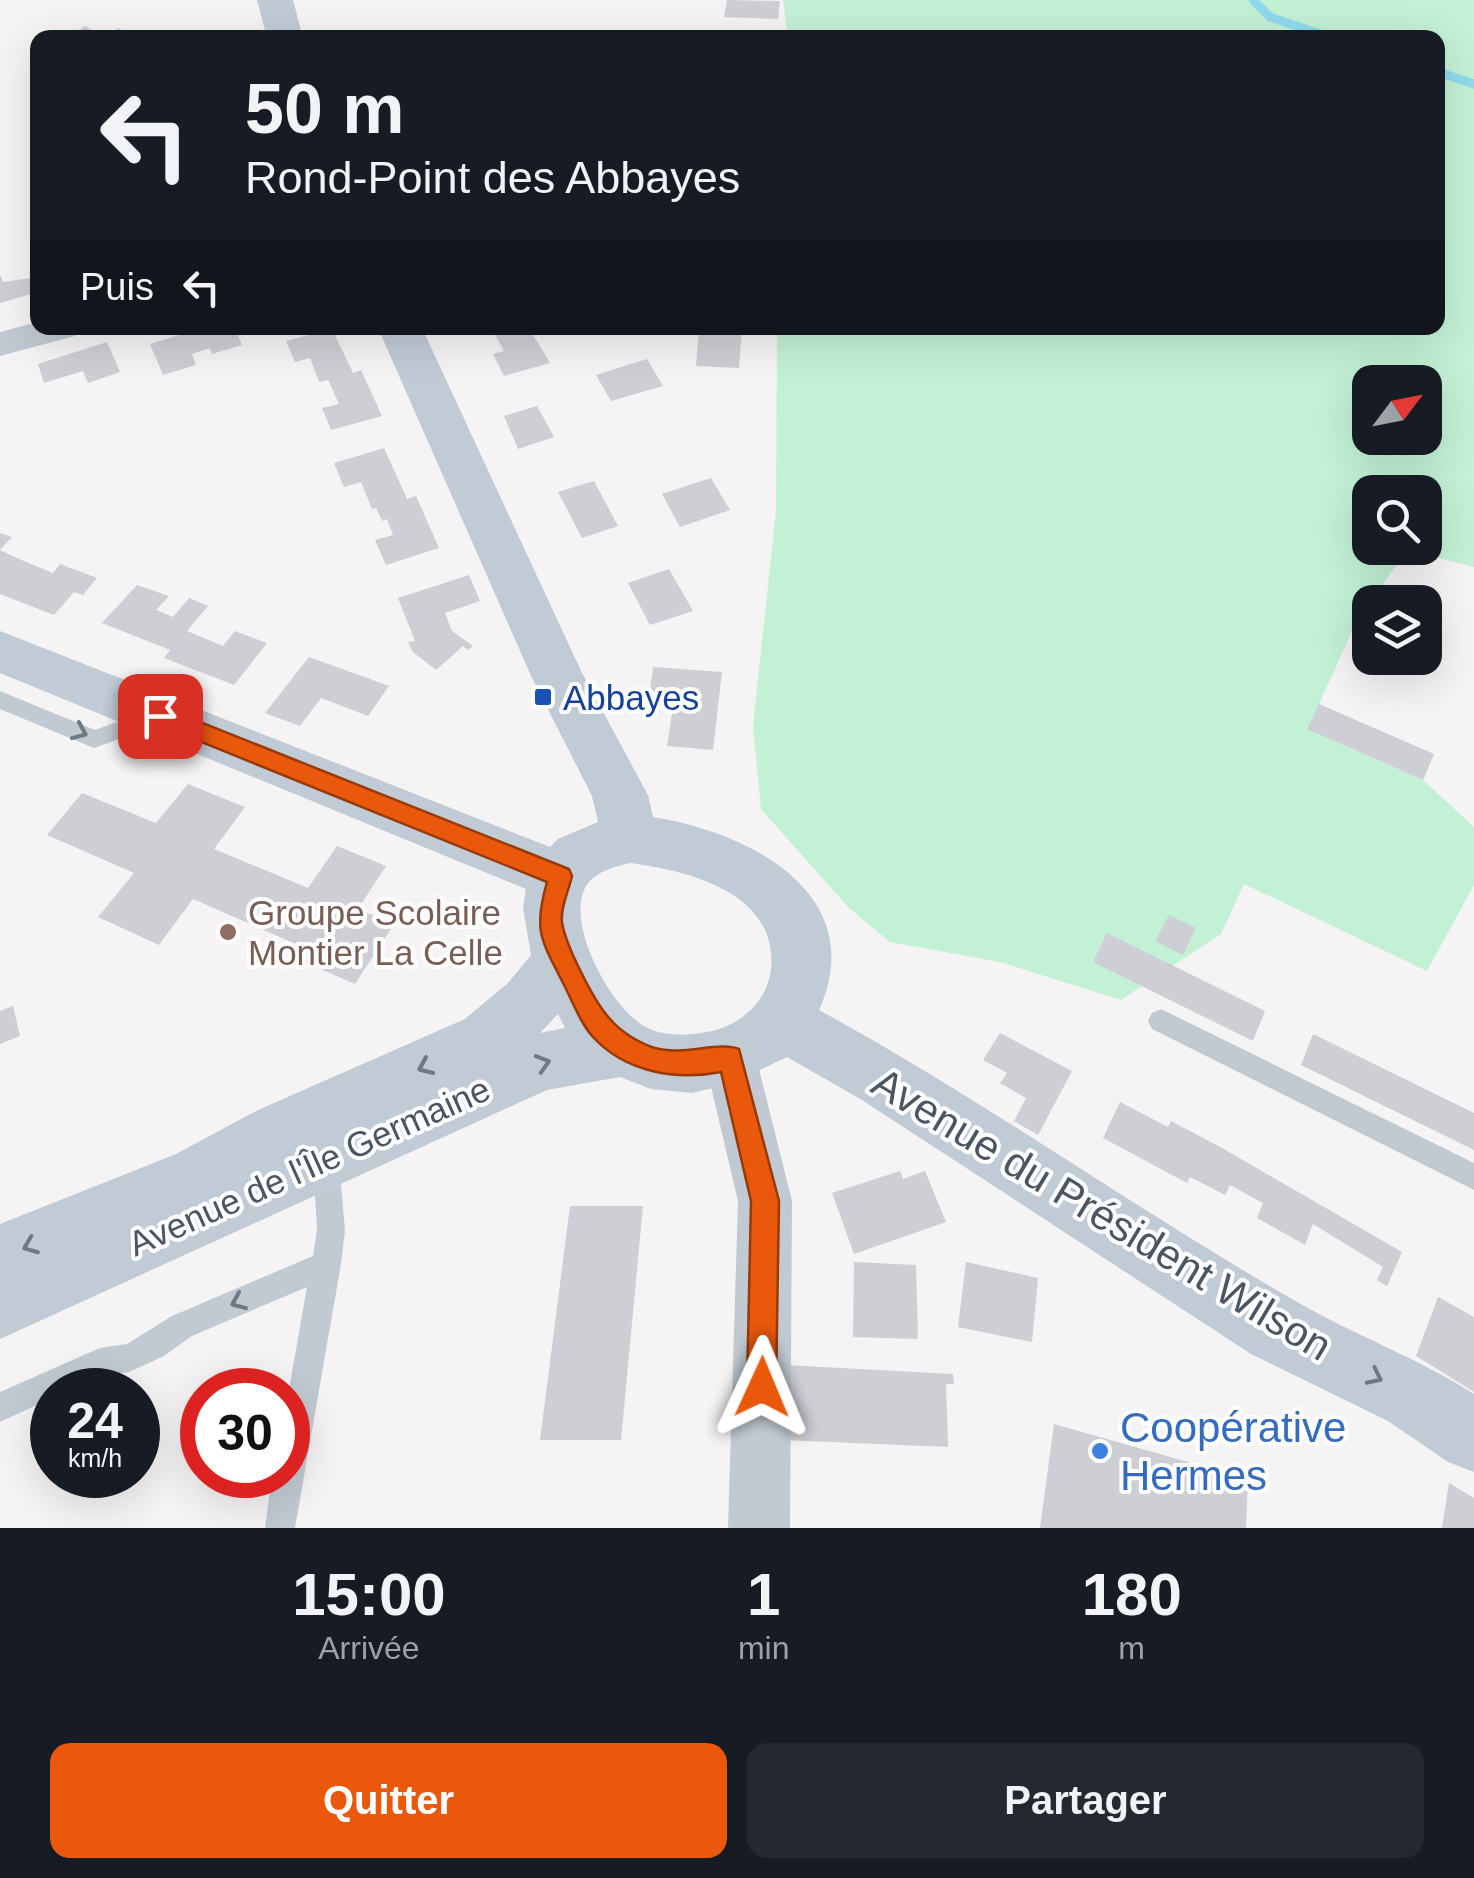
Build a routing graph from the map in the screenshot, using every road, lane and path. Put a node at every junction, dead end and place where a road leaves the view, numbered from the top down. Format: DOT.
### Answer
graph roads {
  1 [pos="275,0"];
  2 [pos="283,30"];
  3 [pos="35,335"];
  4 [pos="403,335"];
  5 [pos="0,344"];
  6 [pos="0,652"];
  7 [pos="0,700"];
  8 [pos="160,716"];
  9 [pos="630,838"];
  10 [pos="560,876"];
  11 [pos="563,961"];
  12 [pos="1161,1020"];
  13 [pos="756,1040"];
  14 [pos="624,1047"];
  15 [pos="334,1131"];
  16 [pos="1474,1177"];
  17 [pos="0,1258"];
  18 [pos="327,1264"];
  19 [pos="0,1305"];
  20 [pos="308,1368"];
  21 [pos="4,1406"];
  22 [pos="1474,1436"];
  23 [pos="285,1498"];
  24 [pos="280,1528"];
  25 [pos="759,1528"];
  1 -- 2 [label="street"];
  3 -- 5 [label="street"];
  4 -- 9 [label="street"];
  6 -- 8 [label="street"];
  7 -- 8 [label="lane, one-way"];
  8 -- 10 [label="street"];
  9 -- 10 [label="street"];
  9 -- 13 [label="street"];
  10 -- 11 [label="street"];
  11 -- 14 [label="street"];
  11 -- 15 [label="street, Avenue de l'Île Germaine, one-way"];
  12 -- 16 [label="lane"];
  13 -- 14 [label="street"];
  13 -- 22 [label="street, Avenue du Président Wilson, one-way"];
  13 -- 25 [label="street"];
  15 -- 14 [label="street, Avenue de l'Île Germaine, one-way"];
  15 -- 17 [label="street, Avenue de l'Île Germaine, one-way"];
  15 -- 18 [label="lane"];
  15 -- 19 [label="street, Avenue de l'Île Germaine"];
  18 -- 20 [label="lane"];
  18 -- 21 [label="lane, one-way"];
  23 -- 24 [label="lane"];
}
